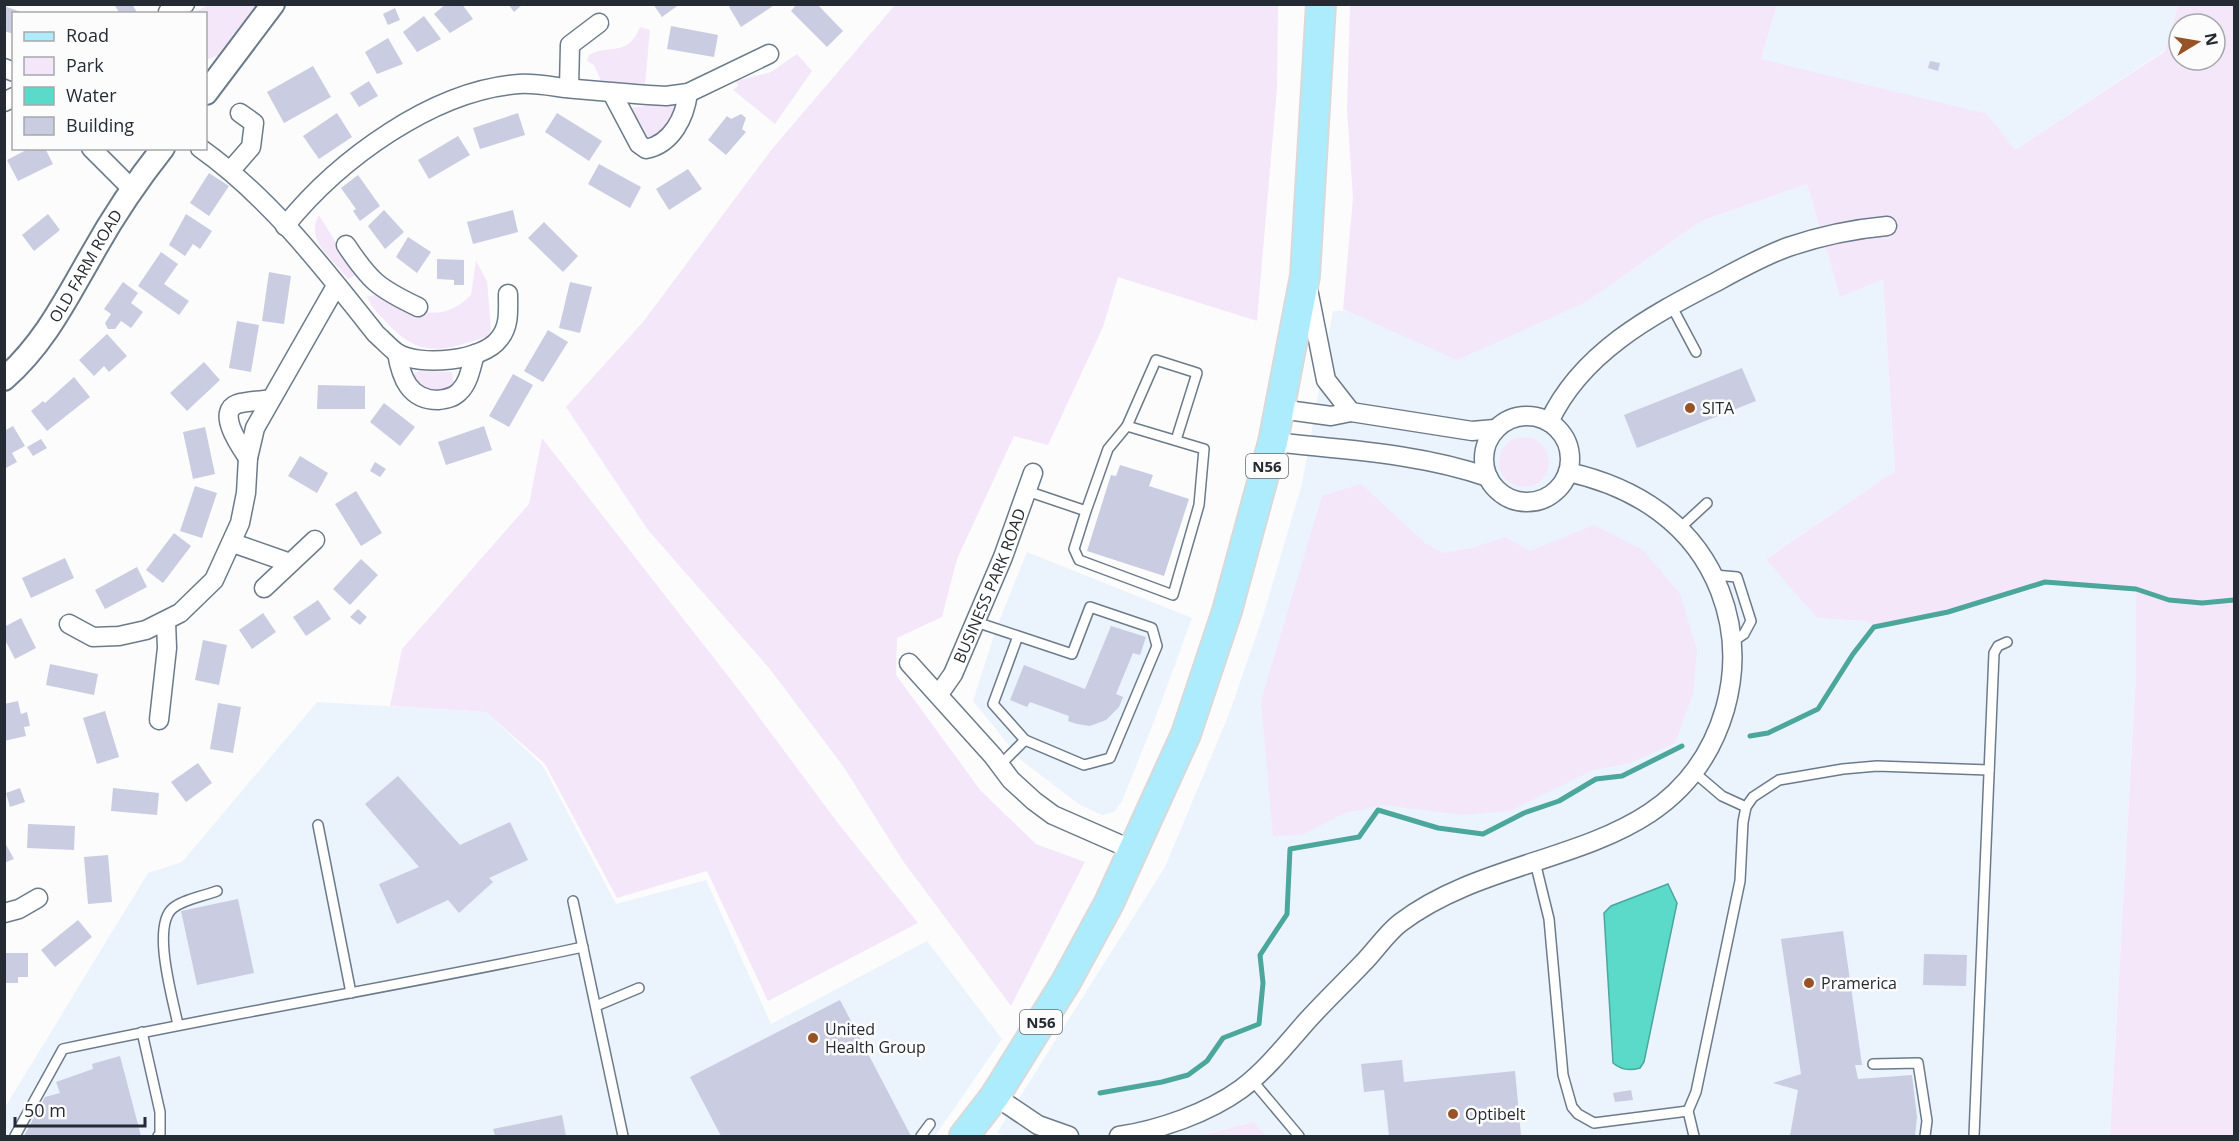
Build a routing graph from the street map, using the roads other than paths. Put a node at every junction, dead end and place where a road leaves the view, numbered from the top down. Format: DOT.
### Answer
graph roads {
  1 [pos="185,4"];
  2 [pos="273,4"];
  3 [pos="1321,4"];
  4 [pos="167,10"];
  5 [pos="599,23"];
  6 [pos="769,54"];
  7 [pos="208,83"];
  8 [pos="569,88"];
  9 [pos="612,93"];
  10 [pos="688,93"];
  11 [pos="240,113"];
  12 [pos="93,150"];
  13 [pos="161,150"];
  14 [pos="203,150"];
  15 [pos="231,170"];
  16 [pos="132,189"];
  17 [pos="285,226"];
  18 [pos="1887,226"];
  19 [pos="346,245"];
  20 [pos="1305,276"];
  21 [pos="368,277"];
  22 [pos="341,292"];
  23 [pos="507,294"];
  24 [pos="1671,305"];
  25 [pos="418,307"];
  26 [pos="1696,352"];
  27 [pos="397,353"];
  28 [pos="475,354"];
  29 [pos="4,379"];
  30 [pos="270,399"];
  31 [pos="1280,410"];
  32 [pos="1351,412"];
  33 [pos="1549,422"];
  34 [pos="1127,426"];
  35 [pos="1496,429"];
  36 [pos="1176,440"];
  37 [pos="1273,442"];
  38 [pos="248,458"];
  39 [pos="1568,472"];
  40 [pos="1033,473"];
  41 [pos="1488,477"];
  42 [pos="1027,491"];
  43 [pos="1707,503"];
  44 [pos="1086,511"];
  45 [pos="1681,527"];
  46 [pos="315,540"];
  47 [pos="233,543"];
  48 [pos="290,563"];
  49 [pos="264,588"];
  50 [pos="166,622"];
  51 [pos="975,622"];
  52 [pos="69,624"];
  53 [pos="1018,636"];
  54 [pos="2007,642"];
  55 [pos="909,663"];
  56 [pos="939,694"];
  57 [pos="159,720"];
  58 [pos="1025,741"];
  59 [pos="1000,765"];
  60 [pos="1989,770"];
  61 [pos="1695,773"];
  62 [pos="1746,807"];
  63 [pos="318,825"];
  64 [pos="1135,851"];
  65 [pos="1535,862"];
  66 [pos="217,891"];
  67 [pos="38,898"];
  68 [pos="573,901"];
  69 [pos="4,913"];
  70 [pos="583,947"];
  71 [pos="639,988"];
  72 [pos="351,993"];
  73 [pos="596,1006"];
  74 [pos="178,1025"];
  75 [pos="141,1032"];
  76 [pos="1873,1064"];
  77 [pos="1251,1079"];
  78 [pos="995,1096"];
  79 [pos="1688,1111"];
  80 [pos="930,1124"];
  81 [pos="15,1137"];
  82 [pos="158,1137"];
  83 [pos="623,1137"];
  84 [pos="921,1137"];
  85 [pos="964,1137"];
  86 [pos="1069,1137"];
  87 [pos="1119,1137"];
  88 [pos="1299,1137"];
  89 [pos="1694,1137"];
  90 [pos="1925,1137"];
  91 [pos="1974,1137"];
  1 -- 4 [label="street"];
  2 -- 7 [label="street"];
  3 -- 20 [label="main road, N56"];
  5 -- 8 [label="street"];
  6 -- 10 [label="street"];
  8 -- 9 [label="street"];
  8 -- 17 [label="street"];
  9 -- 10 [label="street"];
  9 -- 10 [label="street"];
  11 -- 15 [label="street"];
  12 -- 16 [label="street"];
  13 -- 16 [label="street, OLD FARM ROAD"];
  14 -- 15 [label="street"];
  15 -- 17 [label="street"];
  16 -- 29 [label="street, OLD FARM ROAD"];
  17 -- 22 [label="street"];
  18 -- 24 [label="street"];
  19 -- 21 [label="street"];
  20 -- 31 [label="main road, N56"];
  20 -- 32 [label="street"];
  21 -- 22 [label="street"];
  21 -- 25 [label="street"];
  22 -- 27 [label="street"];
  22 -- 30 [label="street"];
  23 -- 28 [label="street"];
  24 -- 26 [label="lane"];
  24 -- 33 [label="street"];
  27 -- 28 [label="street"];
  27 -- 28 [label="street"];
  30 -- 38 [label="street"];
  30 -- 38 [label="street"];
  31 -- 32 [label="street"];
  31 -- 37 [label="main road, N56"];
  32 -- 35 [label="street"];
  33 -- 35 [label="street"];
  33 -- 39 [label="street"];
  34 -- 36 [label="lane"];
  34 -- 36 [label="lane"];
  34 -- 44 [label="lane"];
  35 -- 41 [label="street"];
  36 -- 44 [label="lane"];
  37 -- 41 [label="street"];
  37 -- 64 [label="main road, N56"];
  38 -- 47 [label="street"];
  39 -- 41 [label="street"];
  39 -- 45 [label="street"];
  40 -- 42 [label="street, BUSINESS PARK ROAD"];
  42 -- 44 [label="lane"];
  42 -- 51 [label="street, BUSINESS PARK ROAD"];
  43 -- 45 [label="lane"];
  45 -- 61 [label="street"];
  46 -- 48 [label="street"];
  47 -- 48 [label="street"];
  47 -- 50 [label="street"];
  48 -- 49 [label="street"];
  50 -- 52 [label="street"];
  50 -- 57 [label="street"];
  51 -- 53 [label="lane"];
  51 -- 56 [label="street, BUSINESS PARK ROAD"];
  53 -- 58 [label="lane"];
  53 -- 58 [label="lane"];
  54 -- 60 [label="lane"];
  55 -- 56 [label="street"];
  56 -- 59 [label="street"];
  58 -- 59 [label="lane"];
  59 -- 64 [label="street"];
  60 -- 62 [label="lane"];
  60 -- 91 [label="lane"];
  61 -- 62 [label="lane"];
  61 -- 65 [label="street"];
  62 -- 79 [label="lane"];
  63 -- 72 [label="lane"];
  64 -- 78 [label="main road, N56"];
  65 -- 77 [label="street"];
  65 -- 79 [label="lane"];
  66 -- 74 [label="lane"];
  67 -- 69 [label="street"];
  68 -- 70 [label="lane"];
  70 -- 72 [label="lane"];
  70 -- 73 [label="lane"];
  71 -- 73 [label="lane"];
  72 -- 74 [label="lane"];
  73 -- 83 [label="lane"];
  74 -- 75 [label="lane"];
  75 -- 81 [label="lane"];
  75 -- 82 [label="lane"];
  76 -- 90 [label="lane"];
  77 -- 87 [label="street"];
  77 -- 88 [label="lane"];
  78 -- 85 [label="main road, N56"];
  78 -- 86 [label="street"];
  79 -- 89 [label="lane"];
  80 -- 84 [label="lane"];
}
